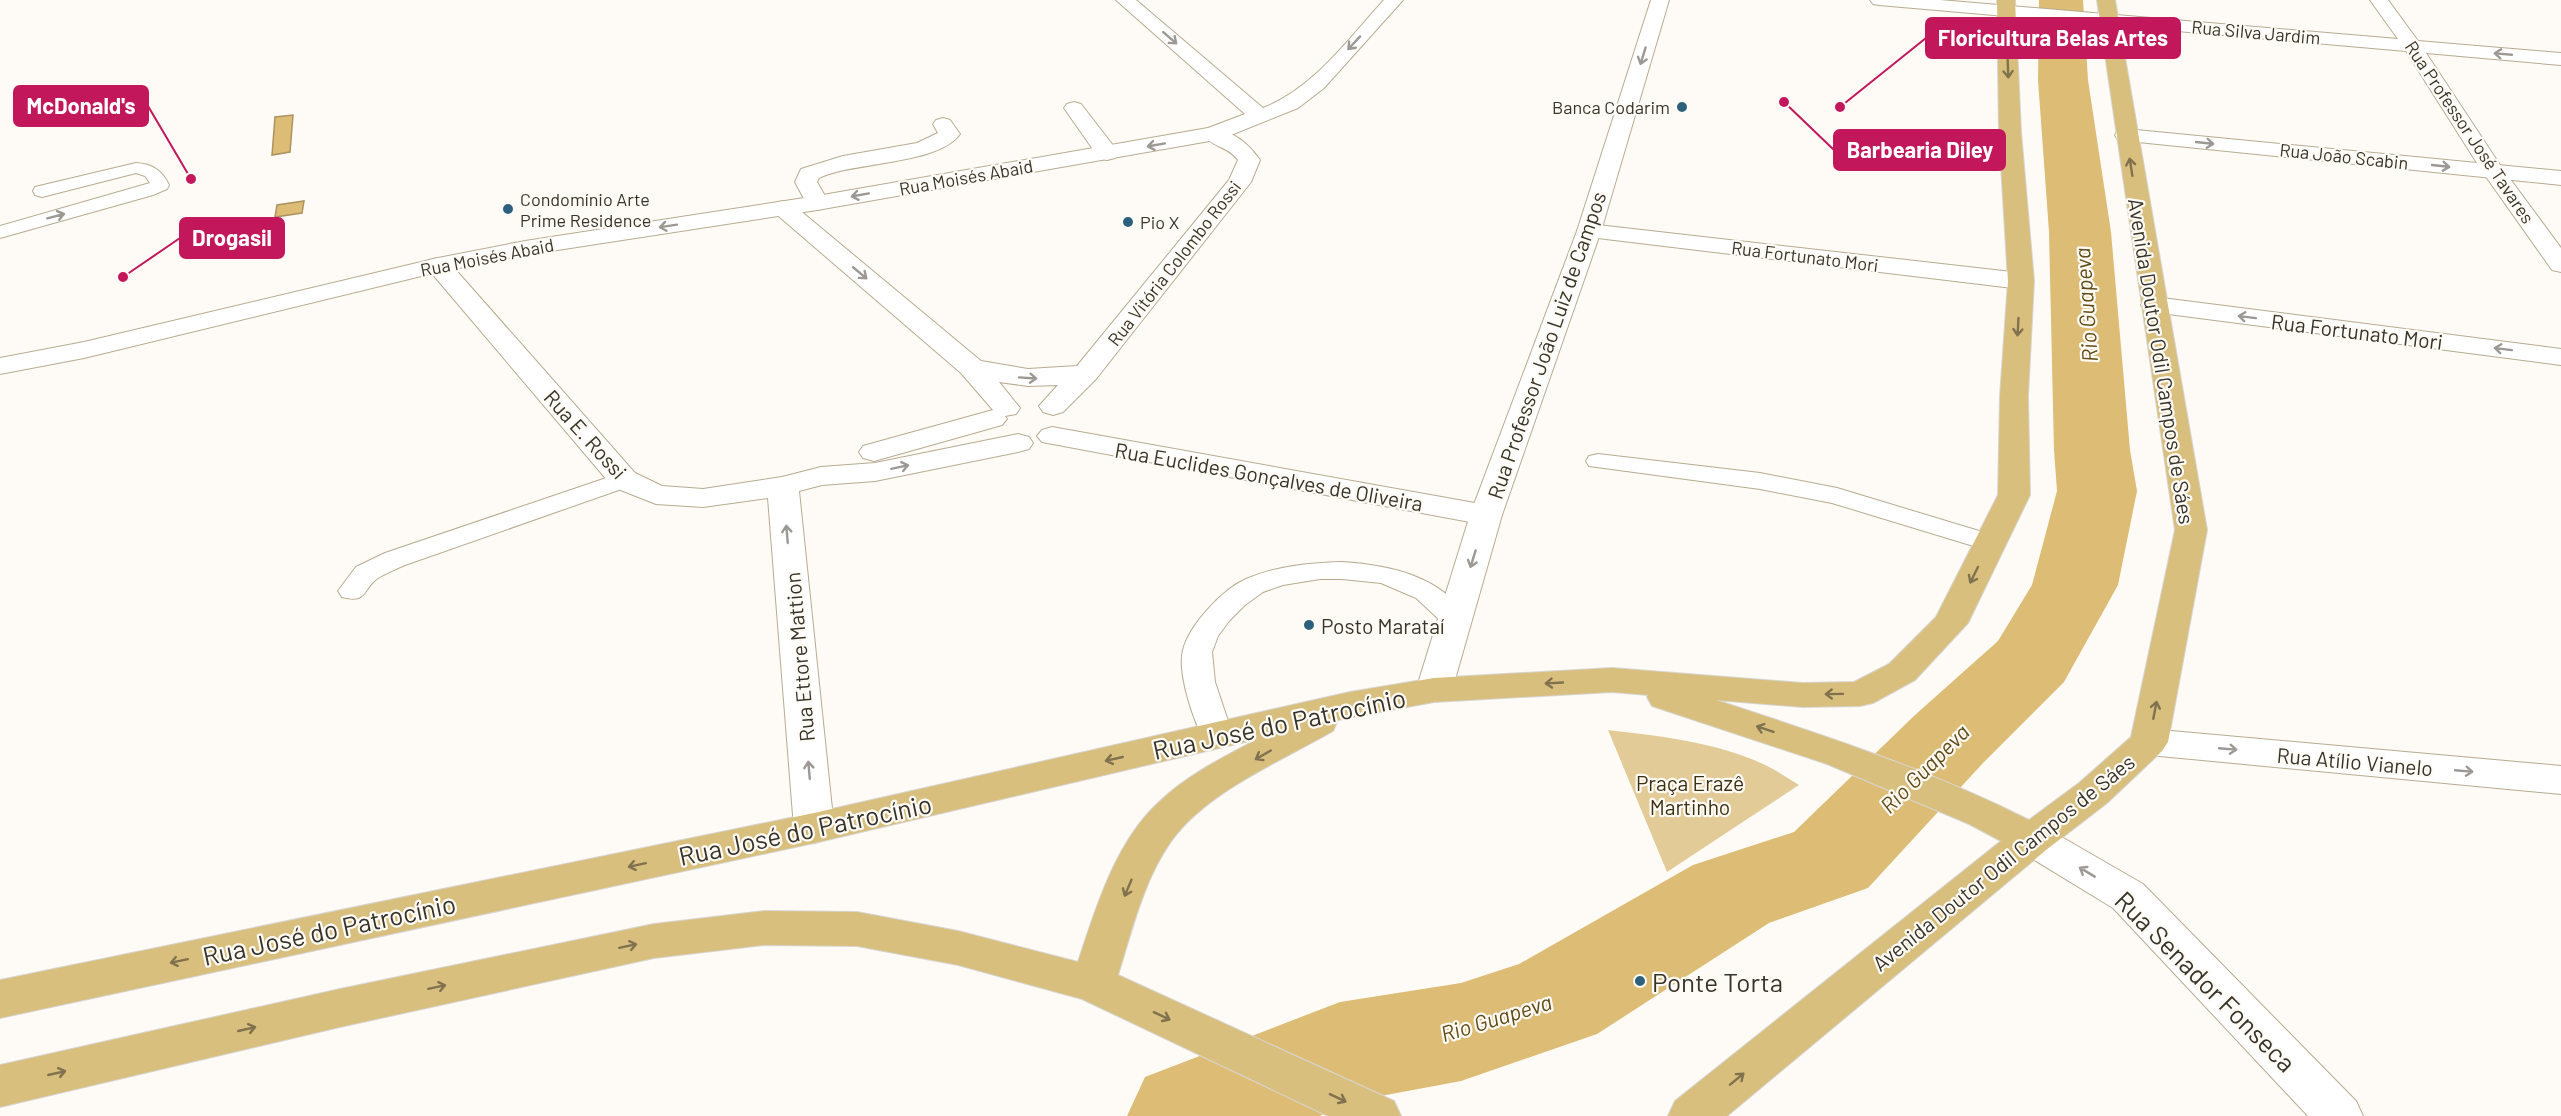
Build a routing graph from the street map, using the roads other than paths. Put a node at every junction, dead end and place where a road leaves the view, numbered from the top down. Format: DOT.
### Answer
graph roads {
  1 [pos="1125,0"];
  2 [pos="1394,0"];
  3 [pos="1660,0"];
  4 [pos="1879,0"];
  5 [pos="2379,0"];
  6 [pos="2006,5"];
  7 [pos="2099,12"];
  8 [pos="2412,46"];
  9 [pos="2561,59"];
  10 [pos="1074,108"];
  11 [pos="1261,117"];
  12 [pos="943,124"];
  13 [pos="1214,135"];
  14 [pos="2126,135"];
  15 [pos="1107,153"];
  16 [pos="2493,171"];
  17 [pos="2561,178"];
  18 [pos="42,191"];
  19 [pos="817,203"];
  20 [pos="783,208"];
  21 [pos="1589,231"];
  22 [pos="0,232"];
  23 [pos="2561,265"];
  24 [pos="438,266"];
  25 [pos="2021,281"];
  26 [pos="2154,305"];
  27 [pos="2561,357"];
  28 [pos="4,364"];
  29 [pos="971,367"];
  30 [pos="1086,373"];
  31 [pos="1053,406"];
  32 [pos="999,413"];
  33 [pos="1052,436"];
  34 [pos="1018,443"];
  35 [pos="1598,461"];
  36 [pos="821,476"];
  37 [pos="624,480"];
  38 [pos="783,486"];
  39 [pos="1486,515"];
  40 [pos="1990,543"];
  41 [pos="352,591"];
  42 [pos="1455,619"];
  43 [pos="1612,680"];
  44 [pos="1434,690"];
  45 [pos="1350,705"];
  46 [pos="1217,735"];
  47 [pos="2149,741"];
  48 [pos="2561,780"];
  49 [pos="814,828"];
  50 [pos="2032,839"];
  51 [pos="1101,988"];
  52 [pos="0,999"];
  53 [pos="0,1086"];
  54 [pos="1377,1116"];
  55 [pos="1692,1116"];
  56 [pos="2339,1116"];
  1 -- 11 [label="street, one-way"];
  2 -- 11 [label="street, one-way"];
  3 -- 21 [label="street, Rua Professor João Luiz de Campos, one-way"];
  4 -- 6 [label="street, Rua Silva Jardim"];
  5 -- 8 [label="street, Rua Professor José Tavares"];
  6 -- 7 [label="street, Rua Silva Jardim"];
  6 -- 25 [label="main road, one-way"];
  7 -- 8 [label="street, Rua Silva Jardim"];
  7 -- 14 [label="main road, Avenida Doutor Odil Campos de Sáes"];
  9 -- 8 [label="street, Rua Silva Jardim, one-way"];
  8 -- 16 [label="street, Rua Professor José Tavares"];
  10 -- 15 [label="street"];
  11 -- 13 [label="street"];
  12 -- 19 [label="street"];
  13 -- 15 [label="street, Rua Moisés Abaid, one-way"];
  13 -- 30 [label="street, Rua Vitória Colombo Rossi"];
  14 -- 16 [label="street, Rua João Scabin, one-way"];
  26 -- 14 [label="main road, Avenida Doutor Odil Campos de Sáes, one-way"];
  15 -- 19 [label="street, Rua Moisés Abaid, one-way"];
  16 -- 17 [label="street, Rua João Scabin"];
  16 -- 23 [label="street, Rua Professor José Tavares"];
  22 -- 18 [label="lane, one-way"];
  19 -- 20 [label="street, Rua Moisés Abaid"];
  20 -- 24 [label="street, Rua Moisés Abaid, one-way"];
  20 -- 29 [label="street, one-way"];
  21 -- 25 [label="street, Rua Fortunato Mori"];
  21 -- 39 [label="street, Rua Professor João Luiz de Campos"];
  24 -- 28 [label="street, Rua Moisés Abaid"];
  24 -- 37 [label="street, Rua E. Rossi"];
  25 -- 40 [label="main road, one-way"];
  27 -- 26 [label="street, Rua Fortunato Mori, one-way"];
  47 -- 26 [label="main road, Avenida Doutor Odil Campos de Sáes, one-way"];
  29 -- 30 [label="street, one-way"];
  29 -- 32 [label="street"];
  30 -- 31 [label="street, Rua Vitória Colombo Rossi"];
  31 -- 32 [label="street, Rua E. Rossi"];
  31 -- 33 [label="street"];
  32 -- 34 [label="street"];
  32 -- 36 [label="street, Rua E. Rossi"];
  33 -- 34 [label="street, Rua E. Rossi"];
  33 -- 39 [label="street, Rua Euclides Gonçalves de Oliveira"];
  36 -- 34 [label="street, Rua E. Rossi, one-way"];
  35 -- 40 [label="lane"];
  36 -- 38 [label="street, Rua E. Rossi"];
  37 -- 38 [label="street, Rua E. Rossi"];
  37 -- 41 [label="lane"];
  49 -- 38 [label="street, Rua Ettore Mattion, one-way"];
  39 -- 42 [label="street, Rua Professor João Luiz de Campos, one-way"];
  40 -- 43 [label="main road, one-way"];
  42 -- 44 [label="street, Rua Professor João Luiz de Campos"];
  42 -- 46 [label="lane"];
  43 -- 44 [label="main road, Rua José do Patrocínio, one-way"];
  50 -- 43 [label="main road, one-way"];
  44 -- 45 [label="main road, Rua José do Patrocínio"];
  45 -- 46 [label="main road, Rua José do Patrocínio"];
  45 -- 51 [label="main road, one-way"];
  46 -- 49 [label="main road, Rua José do Patrocínio, one-way"];
  47 -- 48 [label="street, Rua Atílio Vianelo, one-way"];
  47 -- 50 [label="main road, Avenida Doutor Odil Campos de Sáes"];
  49 -- 52 [label="main road, Rua José do Patrocínio, one-way"];
  55 -- 50 [label="main road, Avenida Doutor Odil Campos de Sáes, one-way"];
  56 -- 50 [label="street, Rua Senador Fonseca, one-way"];
  53 -- 51 [label="main road, one-way"];
  51 -- 54 [label="main road, one-way"];
}
